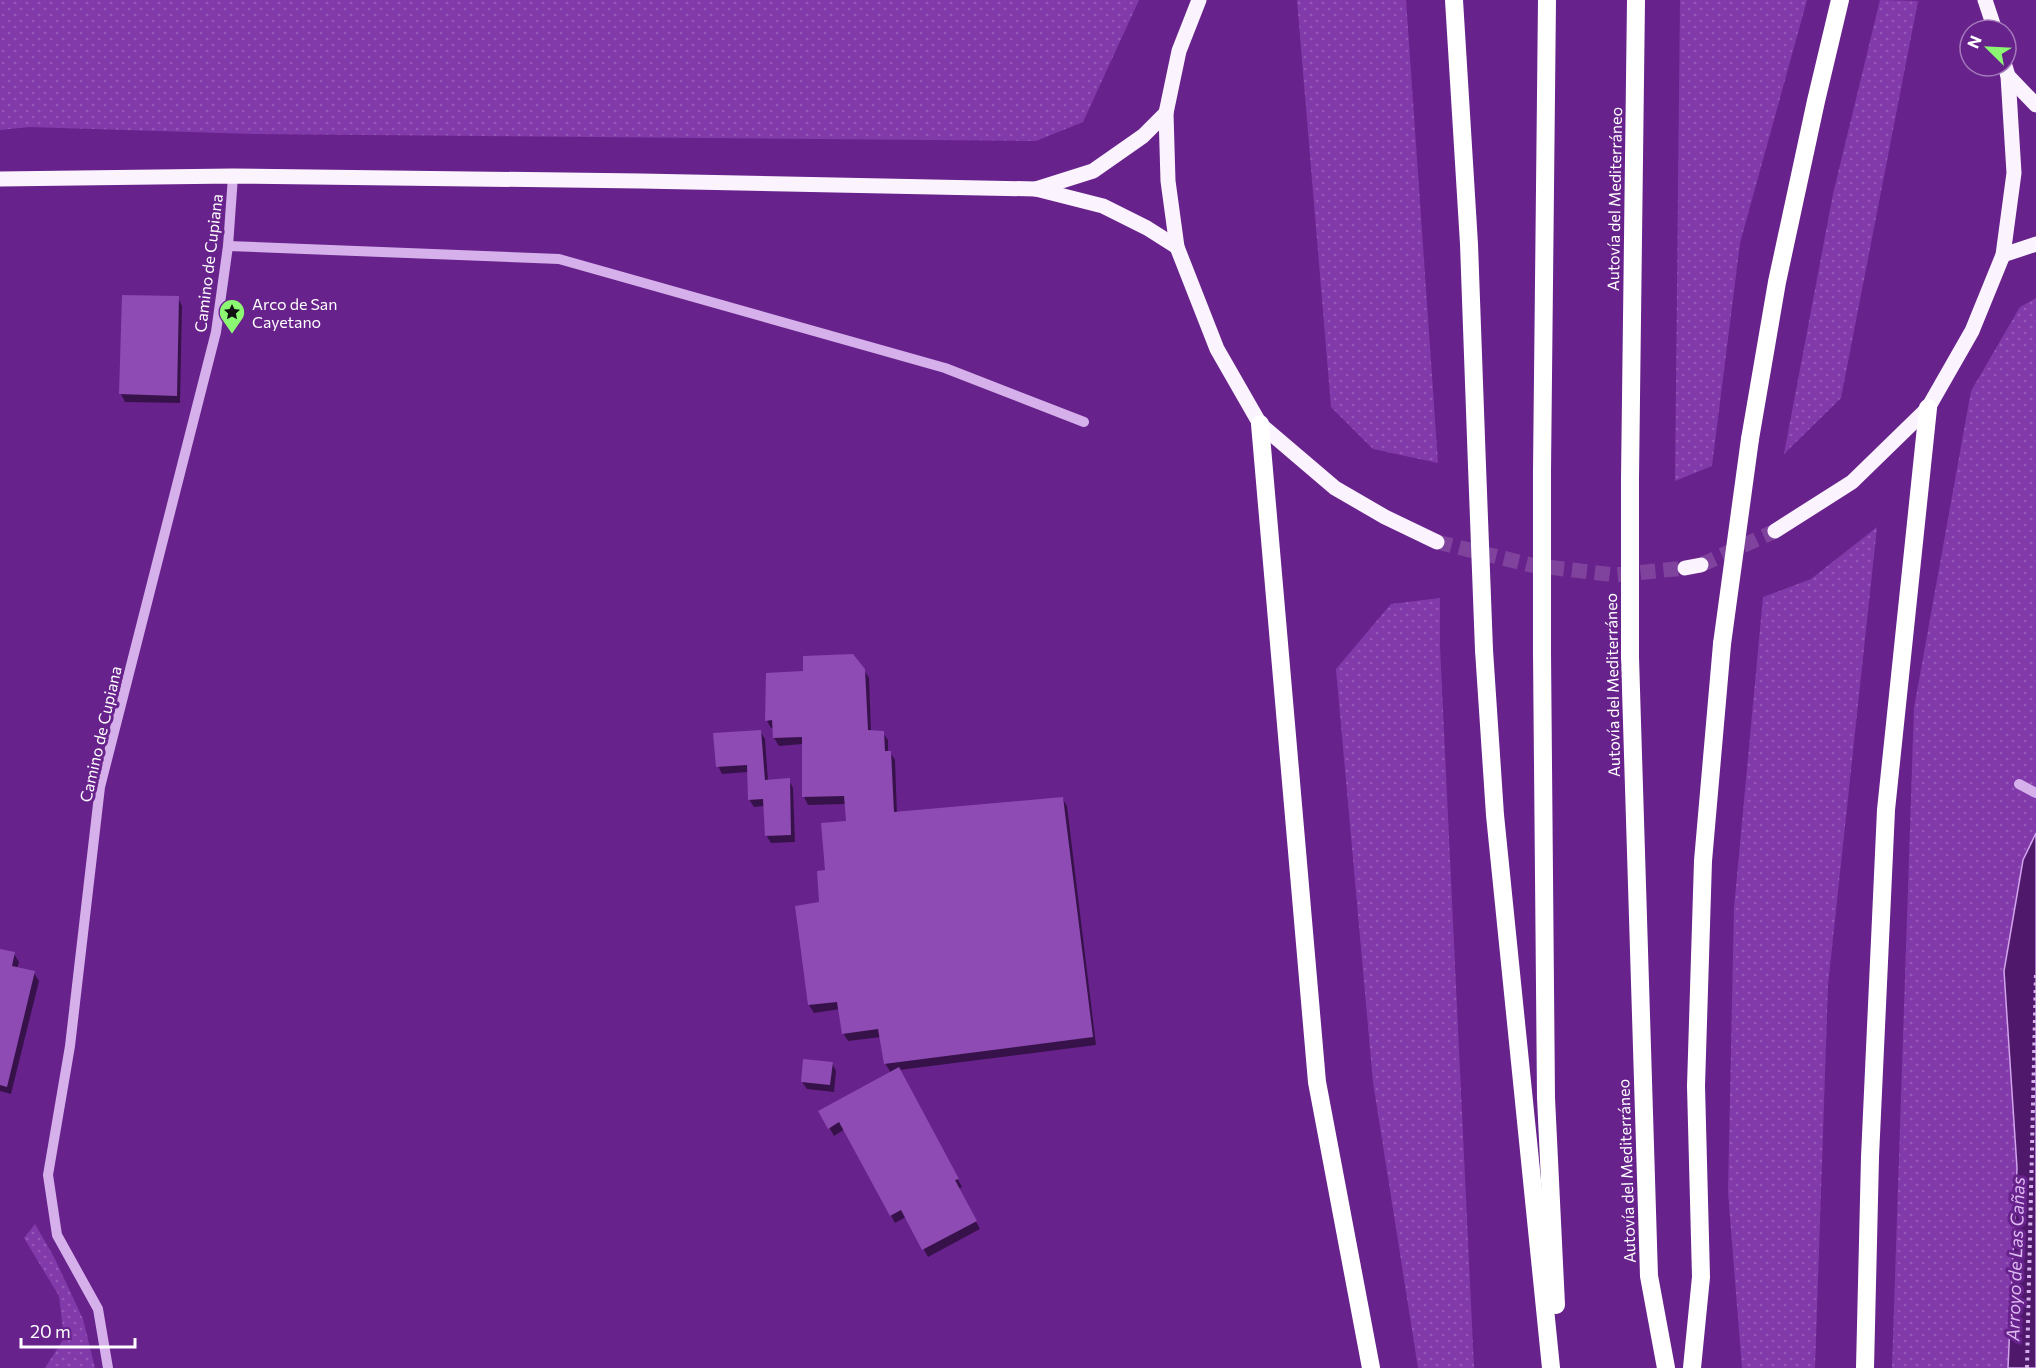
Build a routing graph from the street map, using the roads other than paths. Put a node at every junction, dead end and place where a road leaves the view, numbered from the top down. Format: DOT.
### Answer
graph roads {
  1 [pos="1199,0"];
  2 [pos="1454,0"];
  3 [pos="1546,0"];
  4 [pos="1636,0"];
  5 [pos="1840,0"];
  6 [pos="1985,0"];
  7 [pos="1991,18"];
  8 [pos="2007,78"];
  9 [pos="2013,78"];
  10 [pos="2036,105"];
  11 [pos="1166,113"];
  12 [pos="233,176"];
  13 [pos="0,178"];
  14 [pos="1036,189"];
  15 [pos="2036,244"];
  16 [pos="228,246"];
  17 [pos="1177,248"];
  18 [pos="2003,255"];
  19 [pos="1928,408"];
  20 [pos="1084,422"];
  21 [pos="1260,424"];
  22 [pos="1776,531"];
  23 [pos="1437,542"];
  24 [pos="1701,565"];
  25 [pos="1685,568"];
  26 [pos="2019,784"];
  27 [pos="2036,793"];
  28 [pos="108,1368"];
  29 [pos="1371,1368"];
  30 [pos="1551,1368"];
  31 [pos="1559,1368"];
  32 [pos="1666,1368"];
  33 [pos="1692,1368"];
  34 [pos="1865,1368"];
  1 -- 11 [label="main road"];
  2 -- 30 [label="highway, bridge"];
  3 -- 31 [label="highway, bridge"];
  4 -- 32 [label="highway, Autovía del Mediterráneo, bridge"];
  5 -- 33 [label="highway, bridge"];
  6 -- 7 [label="main road"];
  8 -- 18 [label="main road"];
  9 -- 10 [label="main road"];
  11 -- 14 [label="main road"];
  11 -- 17 [label="main road"];
  12 -- 13 [label="main road"];
  12 -- 14 [label="main road"];
  12 -- 16 [label="street, Camino de Cupiana"];
  14 -- 17 [label="main road"];
  15 -- 18 [label="main road"];
  16 -- 20 [label="street"];
  16 -- 28 [label="street, Camino de Cupiana"];
  17 -- 21 [label="main road"];
  18 -- 19 [label="main road"];
  19 -- 22 [label="main road"];
  19 -- 34 [label="highway"];
  21 -- 23 [label="main road"];
  21 -- 29 [label="highway"];
  24 -- 25 [label="main road"];
  26 -- 27 [label="street"];
}
